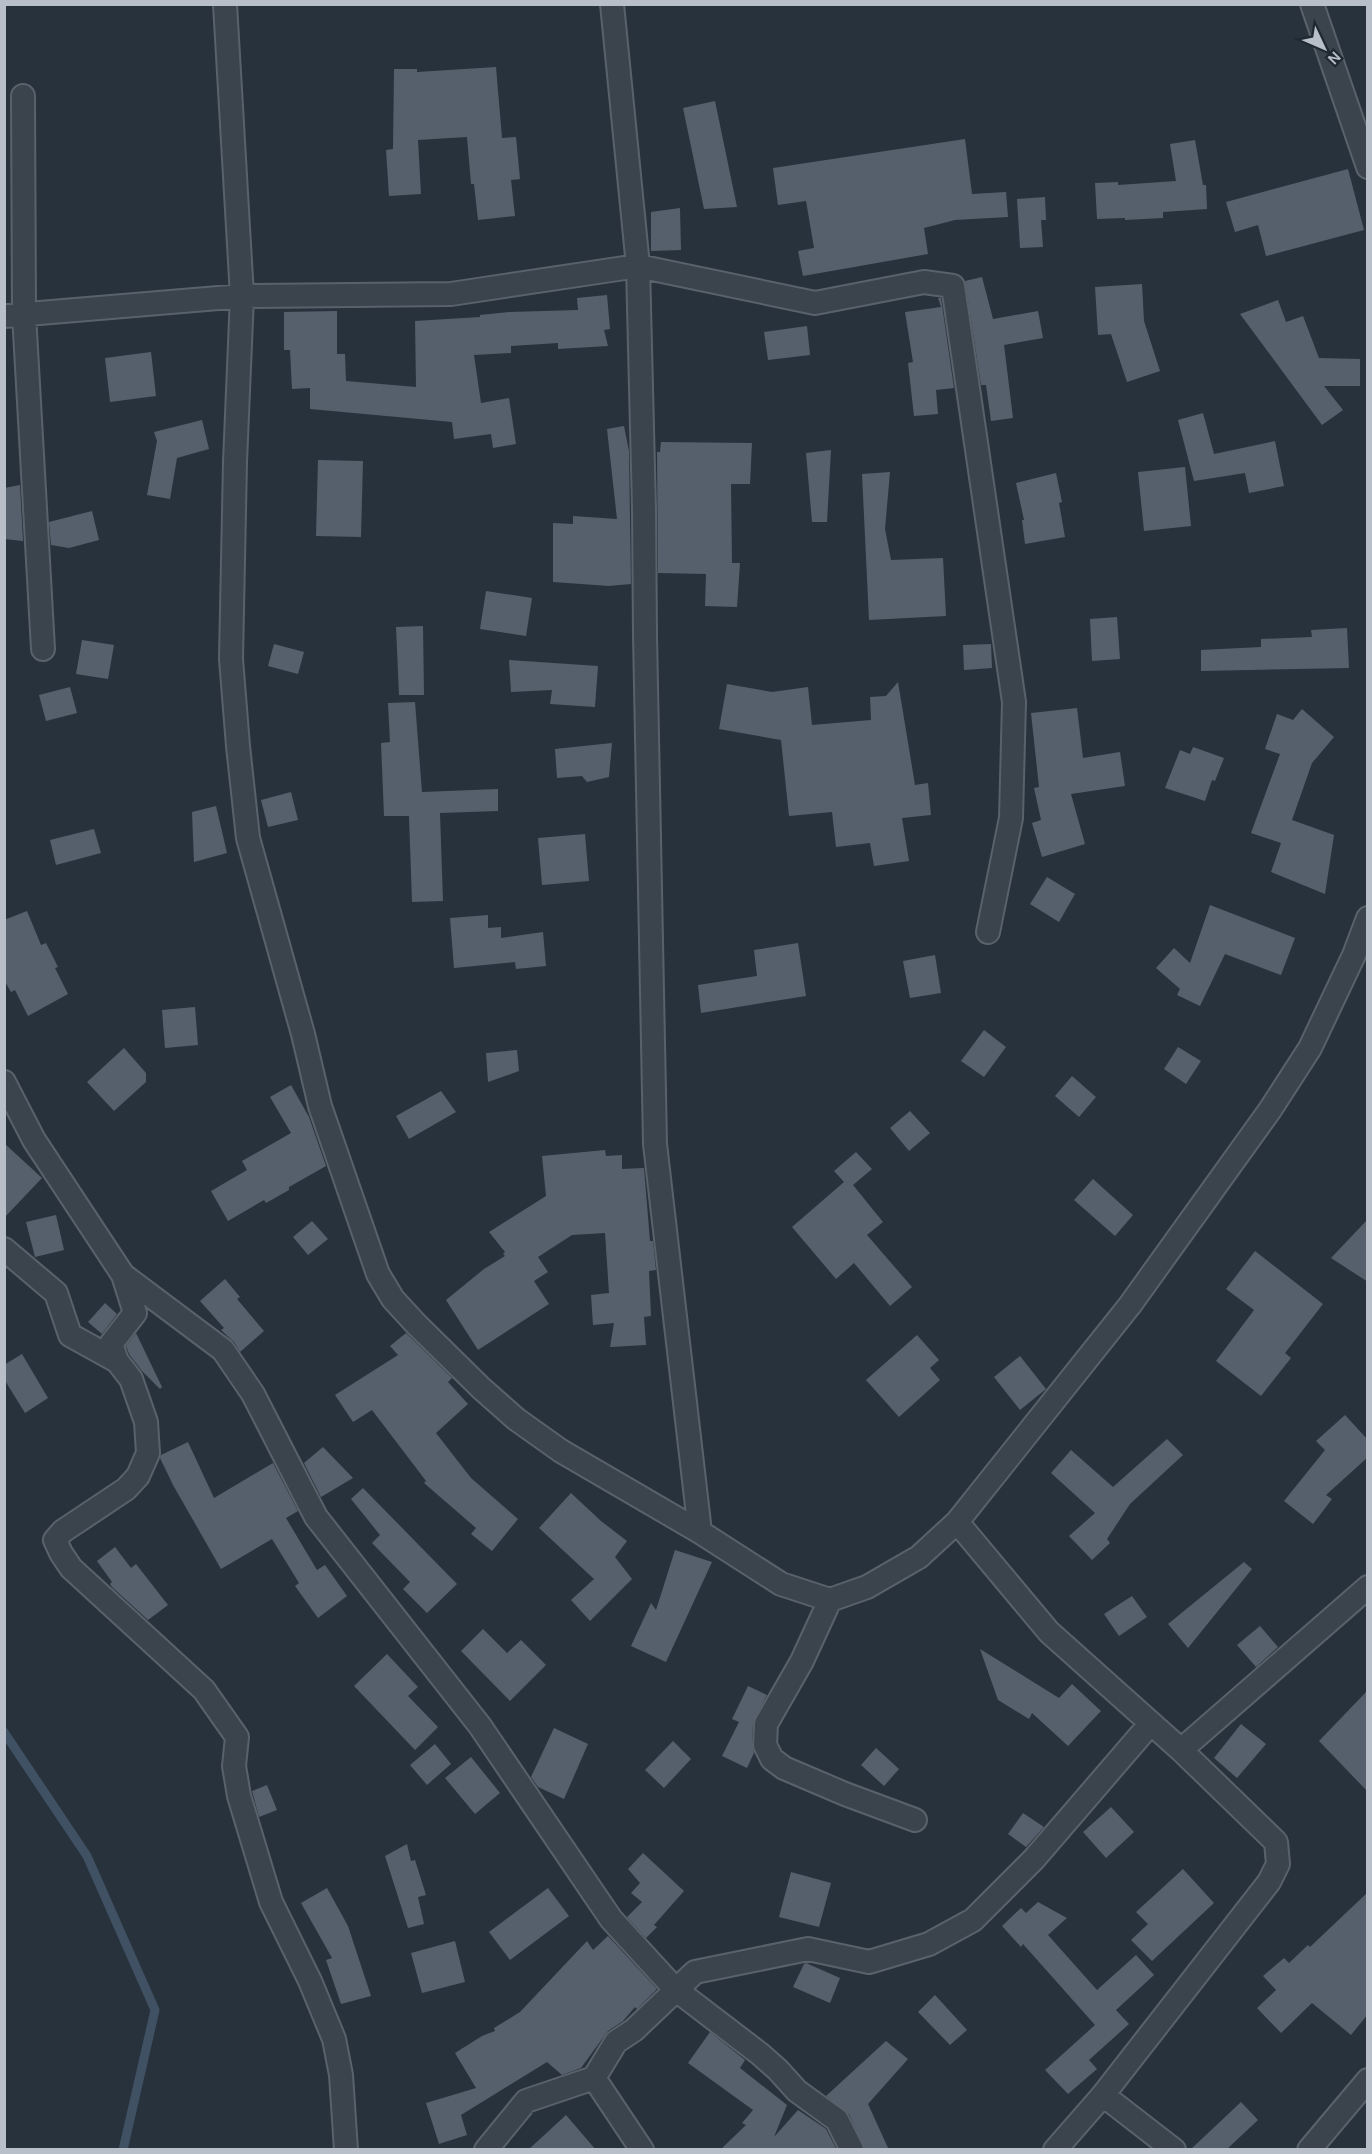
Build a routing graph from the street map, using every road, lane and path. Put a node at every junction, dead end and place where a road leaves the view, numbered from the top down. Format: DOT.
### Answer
graph roads {
  1 [pos="225,4"];
  2 [pos="612,4"];
  3 [pos="1312,4"];
  4 [pos="22,96"];
  5 [pos="1368,167"];
  6 [pos="638,266"];
  7 [pos="242,296"];
  8 [pos="14,315"];
  9 [pos="43,649"];
  10 [pos="1368,918"];
  11 [pos="988,932"];
  12 [pos="4,1082"];
  13 [pos="4,1249"];
  14 [pos="123,1275"];
  15 [pos="117,1361"];
  16 [pos="957,1522"];
  17 [pos="700,1532"];
  18 [pos="1368,1587"];
  19 [pos="830,1600"];
  20 [pos="1151,1723"];
  21 [pos="1181,1750"];
  22 [pos="915,1820"];
  23 [pos="675,1989"];
  24 [pos="594,2078"];
  25 [pos="1368,2080"];
  26 [pos="1103,2096"];
  27 [pos="346,2150"];
  28 [pos="486,2150"];
  29 [pos="642,2150"];
  30 [pos="852,2150"];
  31 [pos="1055,2150"];
  32 [pos="1174,2150"];
  33 [pos="1309,2150"];
  1 -- 7 [label="street"];
  2 -- 6 [label="street"];
  3 -- 5 [label="street"];
  4 -- 8 [label="street"];
  6 -- 7 [label="street"];
  6 -- 11 [label="street"];
  6 -- 17 [label="street"];
  7 -- 8 [label="street"];
  7 -- 17 [label="street"];
  8 -- 9 [label="street"];
  10 -- 16 [label="street"];
  12 -- 14 [label="street"];
  13 -- 15 [label="street"];
  14 -- 15 [label="street"];
  14 -- 23 [label="street"];
  15 -- 27 [label="street"];
  16 -- 19 [label="street"];
  16 -- 20 [label="street"];
  17 -- 19 [label="street"];
  18 -- 21 [label="street"];
  19 -- 22 [label="street"];
  20 -- 21 [label="street"];
  20 -- 23 [label="street"];
  21 -- 26 [label="street"];
  23 -- 24 [label="street"];
  23 -- 30 [label="street"];
  24 -- 28 [label="street"];
  24 -- 29 [label="street"];
  25 -- 33 [label="street"];
  26 -- 31 [label="street"];
  26 -- 32 [label="street"];
}
